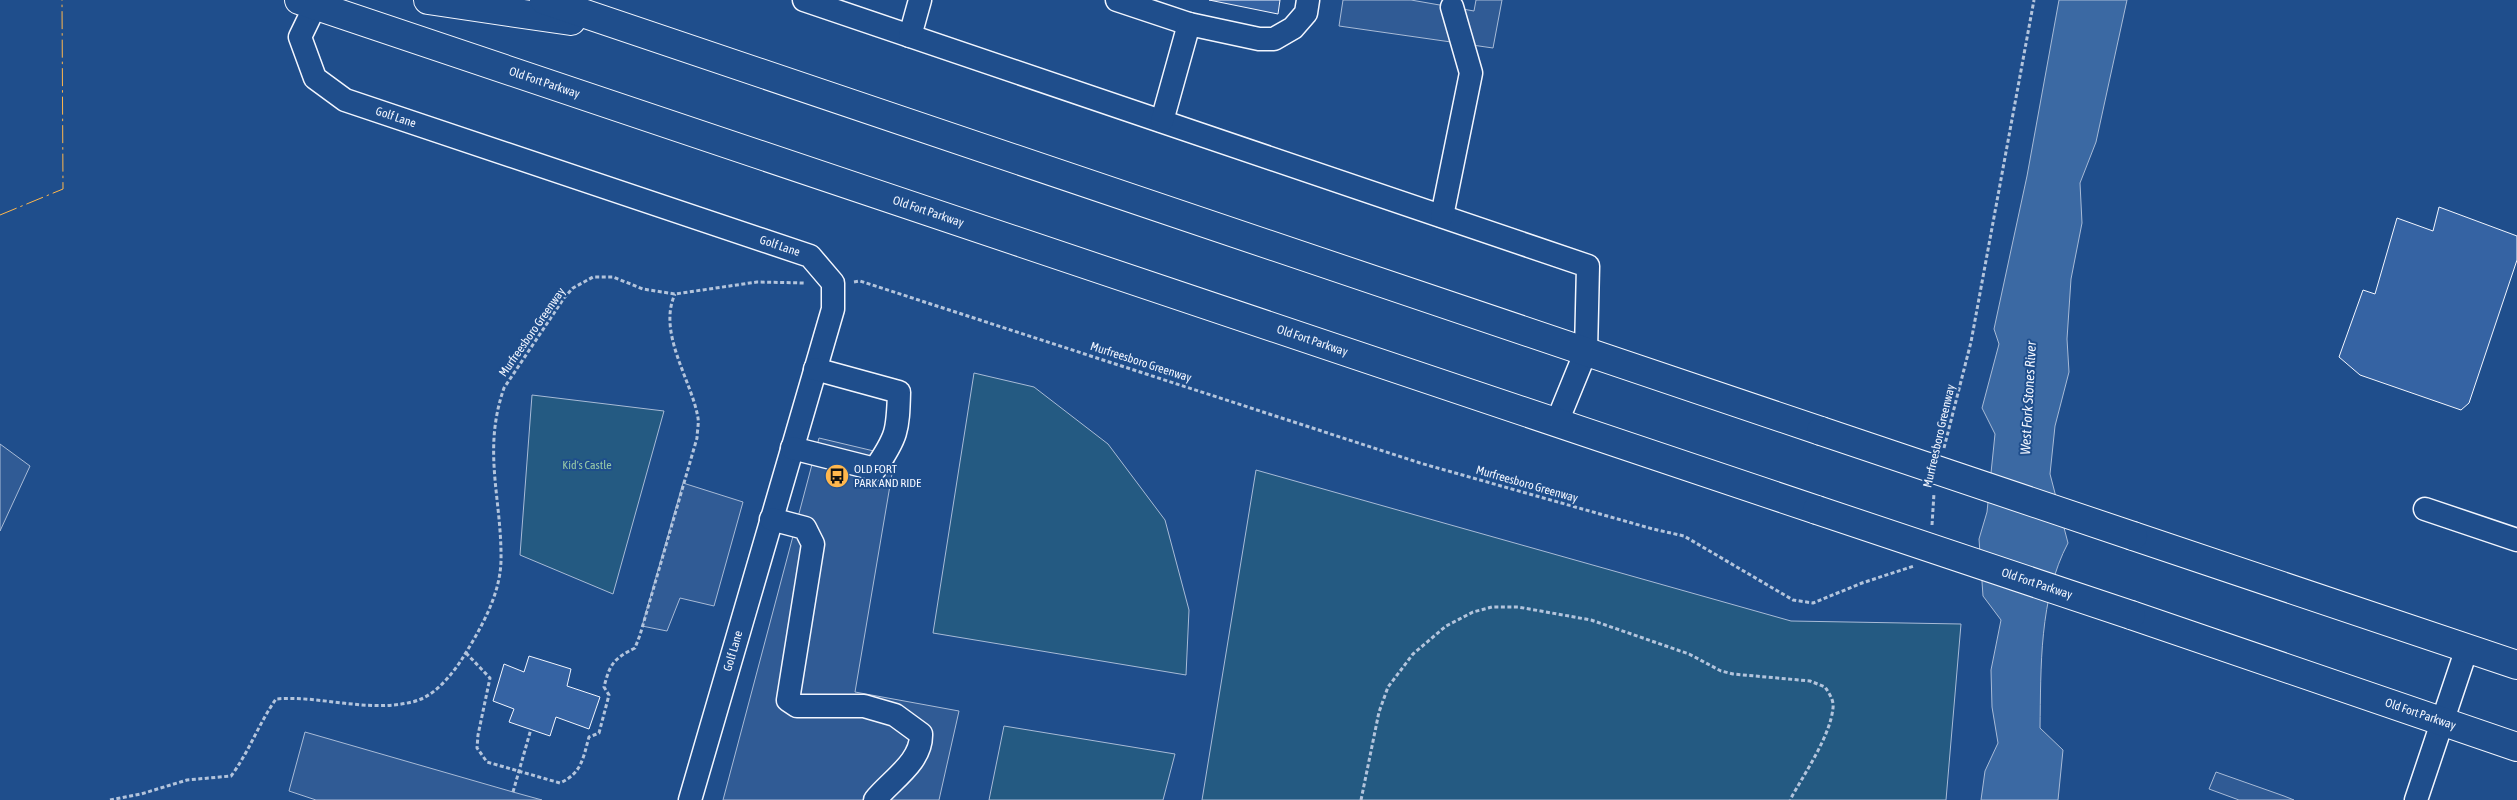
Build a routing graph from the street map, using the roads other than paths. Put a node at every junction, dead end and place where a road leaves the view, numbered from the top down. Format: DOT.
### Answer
graph roads {
  1 [pos="428,0"];
  2 [pos="544,0"];
  3 [pos="804,0"];
  4 [pos="920,0"];
  5 [pos="1117,0"];
  6 [pos="1308,0"];
  7 [pos="311,2"];
  8 [pos="1452,7"];
  9 [pos="1189,24"];
  10 [pos="629,29"];
  11 [pos="910,36"];
  12 [pos="1162,121"];
  13 [pos="1442,216"];
  14 [pos="1586,351"];
  15 [pos="815,369"];
  16 [pos="1557,422"];
  17 [pos="792,448"];
  18 [pos="2425,508"];
  19 [pos="771,520"];
  20 [pos="2517,540"];
  21 [pos="2467,648"];
  22 [pos="2517,665"];
  23 [pos="2442,722"];
  24 [pos="2517,747"];
  25 [pos="693,799"];
  26 [pos="875,800"];
  27 [pos="2416,800"];
  1 -- 10 [label="main road"];
  2 -- 10 [label="main road"];
  3 -- 11 [label="street"];
  4 -- 11 [label="street"];
  5 -- 9 [label="street"];
  6 -- 9 [label="street"];
  7 -- 15 [label="street, Golf Lane"];
  7 -- 16 [label="main road, Old Fort Parkway"];
  8 -- 13 [label="street"];
  9 -- 12 [label="street"];
  10 -- 14 [label="main road"];
  11 -- 12 [label="street"];
  12 -- 13 [label="street"];
  13 -- 14 [label="street"];
  14 -- 16 [label="street"];
  14 -- 21 [label="main road, bridge"];
  15 -- 17 [label="street, Golf Lane"];
  15 -- 17 [label="street"];
  16 -- 23 [label="main road, Old Fort Parkway, bridge"];
  17 -- 19 [label="street, Golf Lane"];
  18 -- 20 [label="street"];
  19 -- 25 [label="street, Golf Lane"];
  19 -- 26 [label="street"];
  21 -- 22 [label="main road"];
  21 -- 23 [label="street"];
  23 -- 24 [label="main road, Old Fort Parkway"];
  23 -- 27 [label="street"];
}
